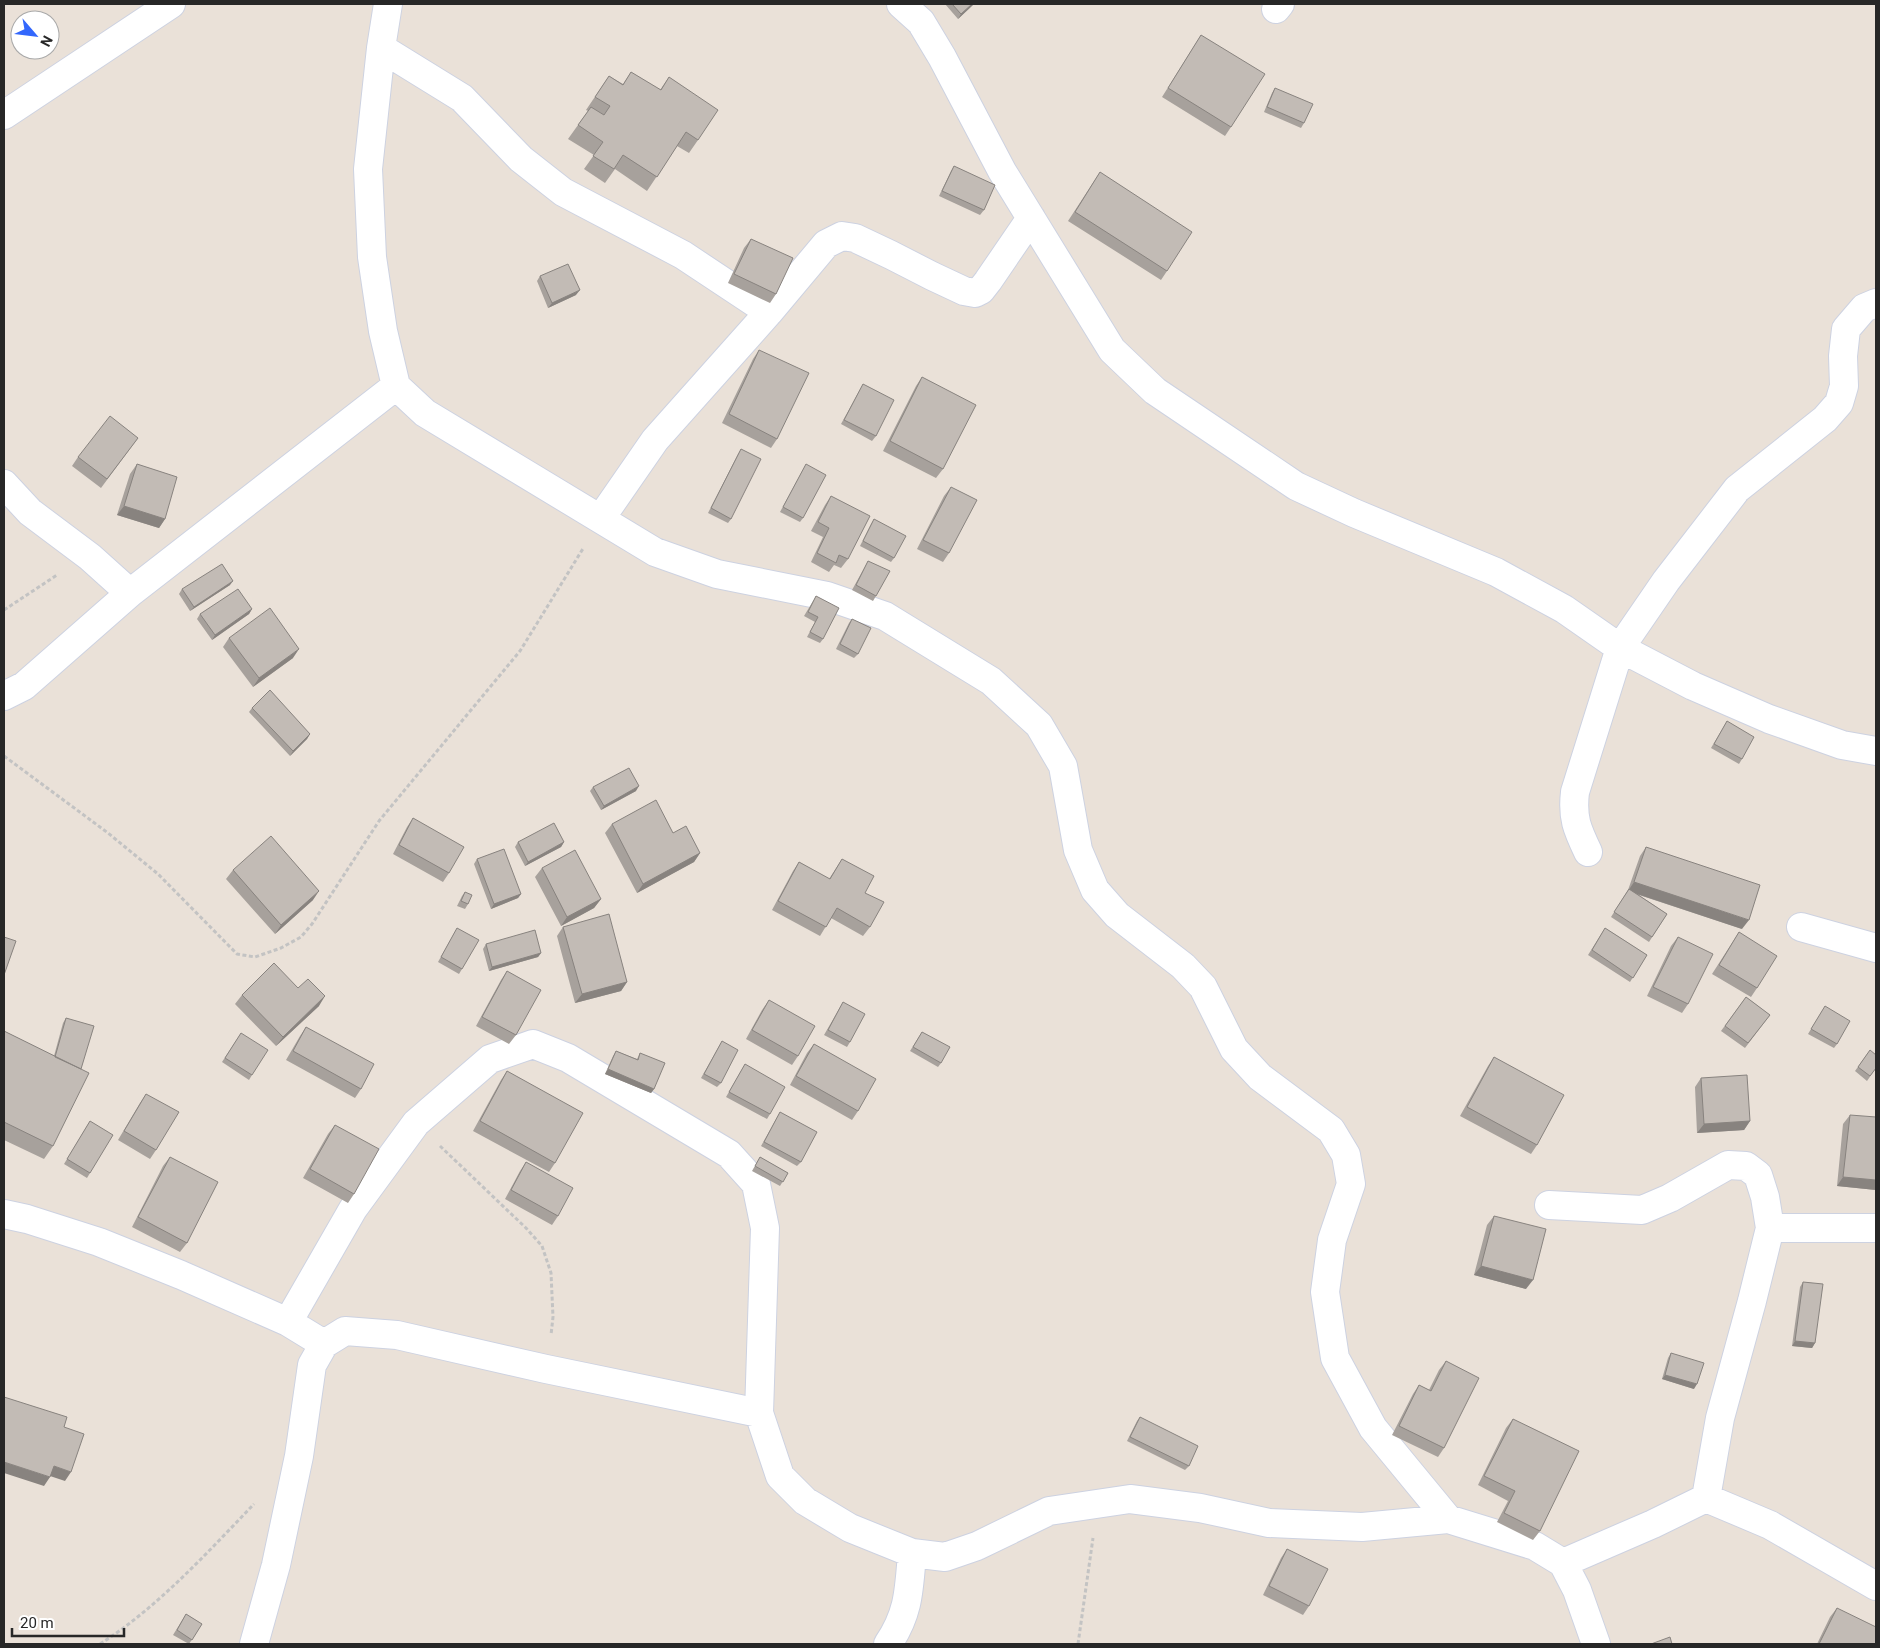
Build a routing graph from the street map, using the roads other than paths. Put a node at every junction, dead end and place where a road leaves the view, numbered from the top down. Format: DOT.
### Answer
graph roads {
  1 [pos="171,4"];
  2 [pos="388,4"];
  3 [pos="901,4"];
  4 [pos="381,48"];
  5 [pos="4,115"];
  6 [pos="1031,218"];
  7 [pos="1876,303"];
  8 [pos="769,312"];
  9 [pos="396,386"];
  10 [pos="4,484"];
  11 [pos="601,518"];
  12 [pos="130,593"];
  13 [pos="1620,648"];
  14 [pos="4,696"];
  15 [pos="1876,751"];
  16 [pos="1588,852"];
  17 [pos="1801,927"];
  18 [pos="1876,948"];
  19 [pos="1549,1205"];
  20 [pos="4,1214"];
  21 [pos="1770,1228"];
  22 [pos="1876,1228"];
  23 [pos="288,1322"];
  24 [pos="324,1344"];
  25 [pos="759,1414"];
  26 [pos="1706,1498"];
  27 [pos="1448,1519"];
  28 [pos="912,1553"];
  29 [pos="1563,1563"];
  30 [pos="1876,1586"];
  31 [pos="254,1644"];
  32 [pos="888,1644"];
  33 [pos="1596,1644"];
  1 -- 5 [label="street"];
  2 -- 4 [label="street"];
  3 -- 6 [label="street"];
  4 -- 8 [label="street"];
  4 -- 9 [label="street"];
  6 -- 8 [label="street"];
  6 -- 13 [label="street"];
  7 -- 13 [label="street"];
  8 -- 11 [label="street"];
  9 -- 11 [label="street"];
  9 -- 12 [label="street"];
  10 -- 12 [label="street"];
  11 -- 27 [label="street"];
  12 -- 14 [label="street"];
  13 -- 15 [label="street"];
  13 -- 16 [label="street"];
  17 -- 18 [label="street"];
  19 -- 21 [label="street"];
  20 -- 23 [label="street"];
  21 -- 22 [label="street"];
  21 -- 26 [label="street"];
  23 -- 24 [label="street"];
  23 -- 25 [label="street"];
  24 -- 25 [label="street"];
  24 -- 31 [label="street"];
  25 -- 28 [label="street"];
  26 -- 29 [label="street"];
  26 -- 30 [label="street"];
  27 -- 28 [label="street"];
  27 -- 29 [label="street"];
  28 -- 32 [label="street"];
  29 -- 33 [label="street"];
}
